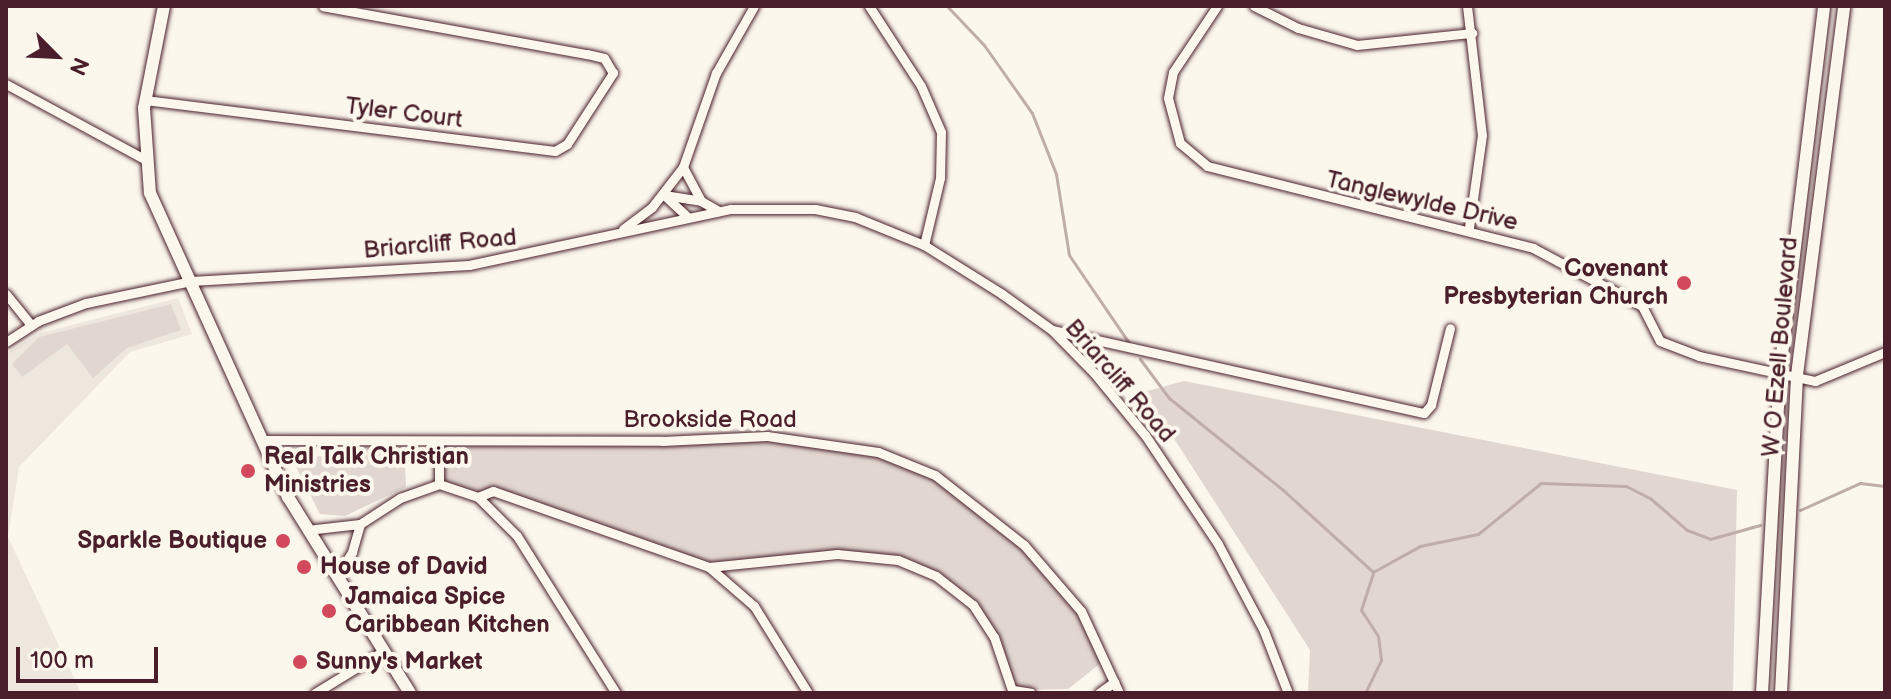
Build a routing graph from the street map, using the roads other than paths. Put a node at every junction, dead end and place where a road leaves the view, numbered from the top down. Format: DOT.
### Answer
graph roads {
  1 [pos="164,6"];
  2 [pos="323,6"];
  3 [pos="754,6"];
  4 [pos="869,6"];
  5 [pos="1217,6"];
  6 [pos="1254,6"];
  7 [pos="1467,6"];
  8 [pos="1824,6"];
  9 [pos="1844,6"];
  10 [pos="1472,33"];
  11 [pos="6,84"];
  12 [pos="145,100"];
  13 [pos="144,159"];
  14 [pos="683,167"];
  15 [pos="664,195"];
  16 [pos="701,201"];
  17 [pos="718,211"];
  18 [pos="688,217"];
  19 [pos="1469,228"];
  20 [pos="620,230"];
  21 [pos="924,245"];
  22 [pos="191,281"];
  23 [pos="6,294"];
  24 [pos="31,325"];
  25 [pos="1450,328"];
  26 [pos="1052,330"];
  27 [pos="6,342"];
  28 [pos="1885,352"];
  29 [pos="1780,371"];
  30 [pos="1797,375"];
  31 [pos="261,440"];
  32 [pos="439,441"];
  33 [pos="439,484"];
  34 [pos="478,497"];
  35 [pos="360,524"];
  36 [pos="307,530"];
  37 [pos="709,567"];
  38 [pos="336,576"];
  39 [pos="382,652"];
  40 [pos="1114,682"];
  41 [pos="1013,692"];
  42 [pos="315,693"];
  43 [pos="410,693"];
  44 [pos="616,693"];
  45 [pos="808,693"];
  46 [pos="1031,693"];
  47 [pos="1099,693"];
  48 [pos="1119,693"];
  49 [pos="1288,693"];
  50 [pos="1762,693"];
  51 [pos="1781,693"];
  1 -- 12 [label="main road"];
  2 -- 12 [label="street, Tyler Court"];
  3 -- 14 [label="street"];
  4 -- 21 [label="street"];
  5 -- 19 [label="street, Tanglewylde Drive"];
  6 -- 10 [label="street"];
  7 -- 10 [label="street"];
  8 -- 29 [label="main road, W O Ezell Boulevard"];
  9 -- 30 [label="main road, W O Ezell Boulevard"];
  10 -- 19 [label="street"];
  11 -- 13 [label="street"];
  12 -- 13 [label="main road"];
  13 -- 22 [label="main road"];
  14 -- 15 [label="street"];
  14 -- 16 [label="street"];
  15 -- 16 [label="street"];
  15 -- 18 [label="street"];
  15 -- 20 [label="street"];
  16 -- 17 [label="street"];
  17 -- 18 [label="street, Briarcliff Road"];
  17 -- 21 [label="street, Briarcliff Road"];
  18 -- 20 [label="street, Briarcliff Road"];
  19 -- 29 [label="street, Tanglewylde Drive"];
  20 -- 22 [label="street, Briarcliff Road"];
  21 -- 26 [label="street, Briarcliff Road"];
  22 -- 24 [label="street, Briarcliff Road"];
  22 -- 31 [label="main road"];
  23 -- 24 [label="street"];
  24 -- 27 [label="street, Briarcliff Road"];
  25 -- 26 [label="street"];
  26 -- 49 [label="street, Briarcliff Road"];
  28 -- 30 [label="street, Tanglewylde Drive"];
  29 -- 30 [label="street, Tanglewylde Drive"];
  29 -- 50 [label="main road, W O Ezell Boulevard"];
  30 -- 51 [label="main road, W O Ezell Boulevard"];
  31 -- 32 [label="street, Brookside Road"];
  31 -- 36 [label="main road"];
  32 -- 33 [label="street"];
  32 -- 40 [label="street, Brookside Road"];
  33 -- 34 [label="street"];
  33 -- 35 [label="street"];
  34 -- 37 [label="street"];
  34 -- 44 [label="street"];
  35 -- 36 [label="street"];
  35 -- 38 [label="street"];
  36 -- 38 [label="main road"];
  37 -- 41 [label="street"];
  37 -- 45 [label="street"];
  38 -- 39 [label="main road"];
  39 -- 42 [label="street"];
  39 -- 43 [label="main road"];
  40 -- 47 [label="street"];
  40 -- 48 [label="street, Brookside Road"];
  41 -- 46 [label="street"];
}
